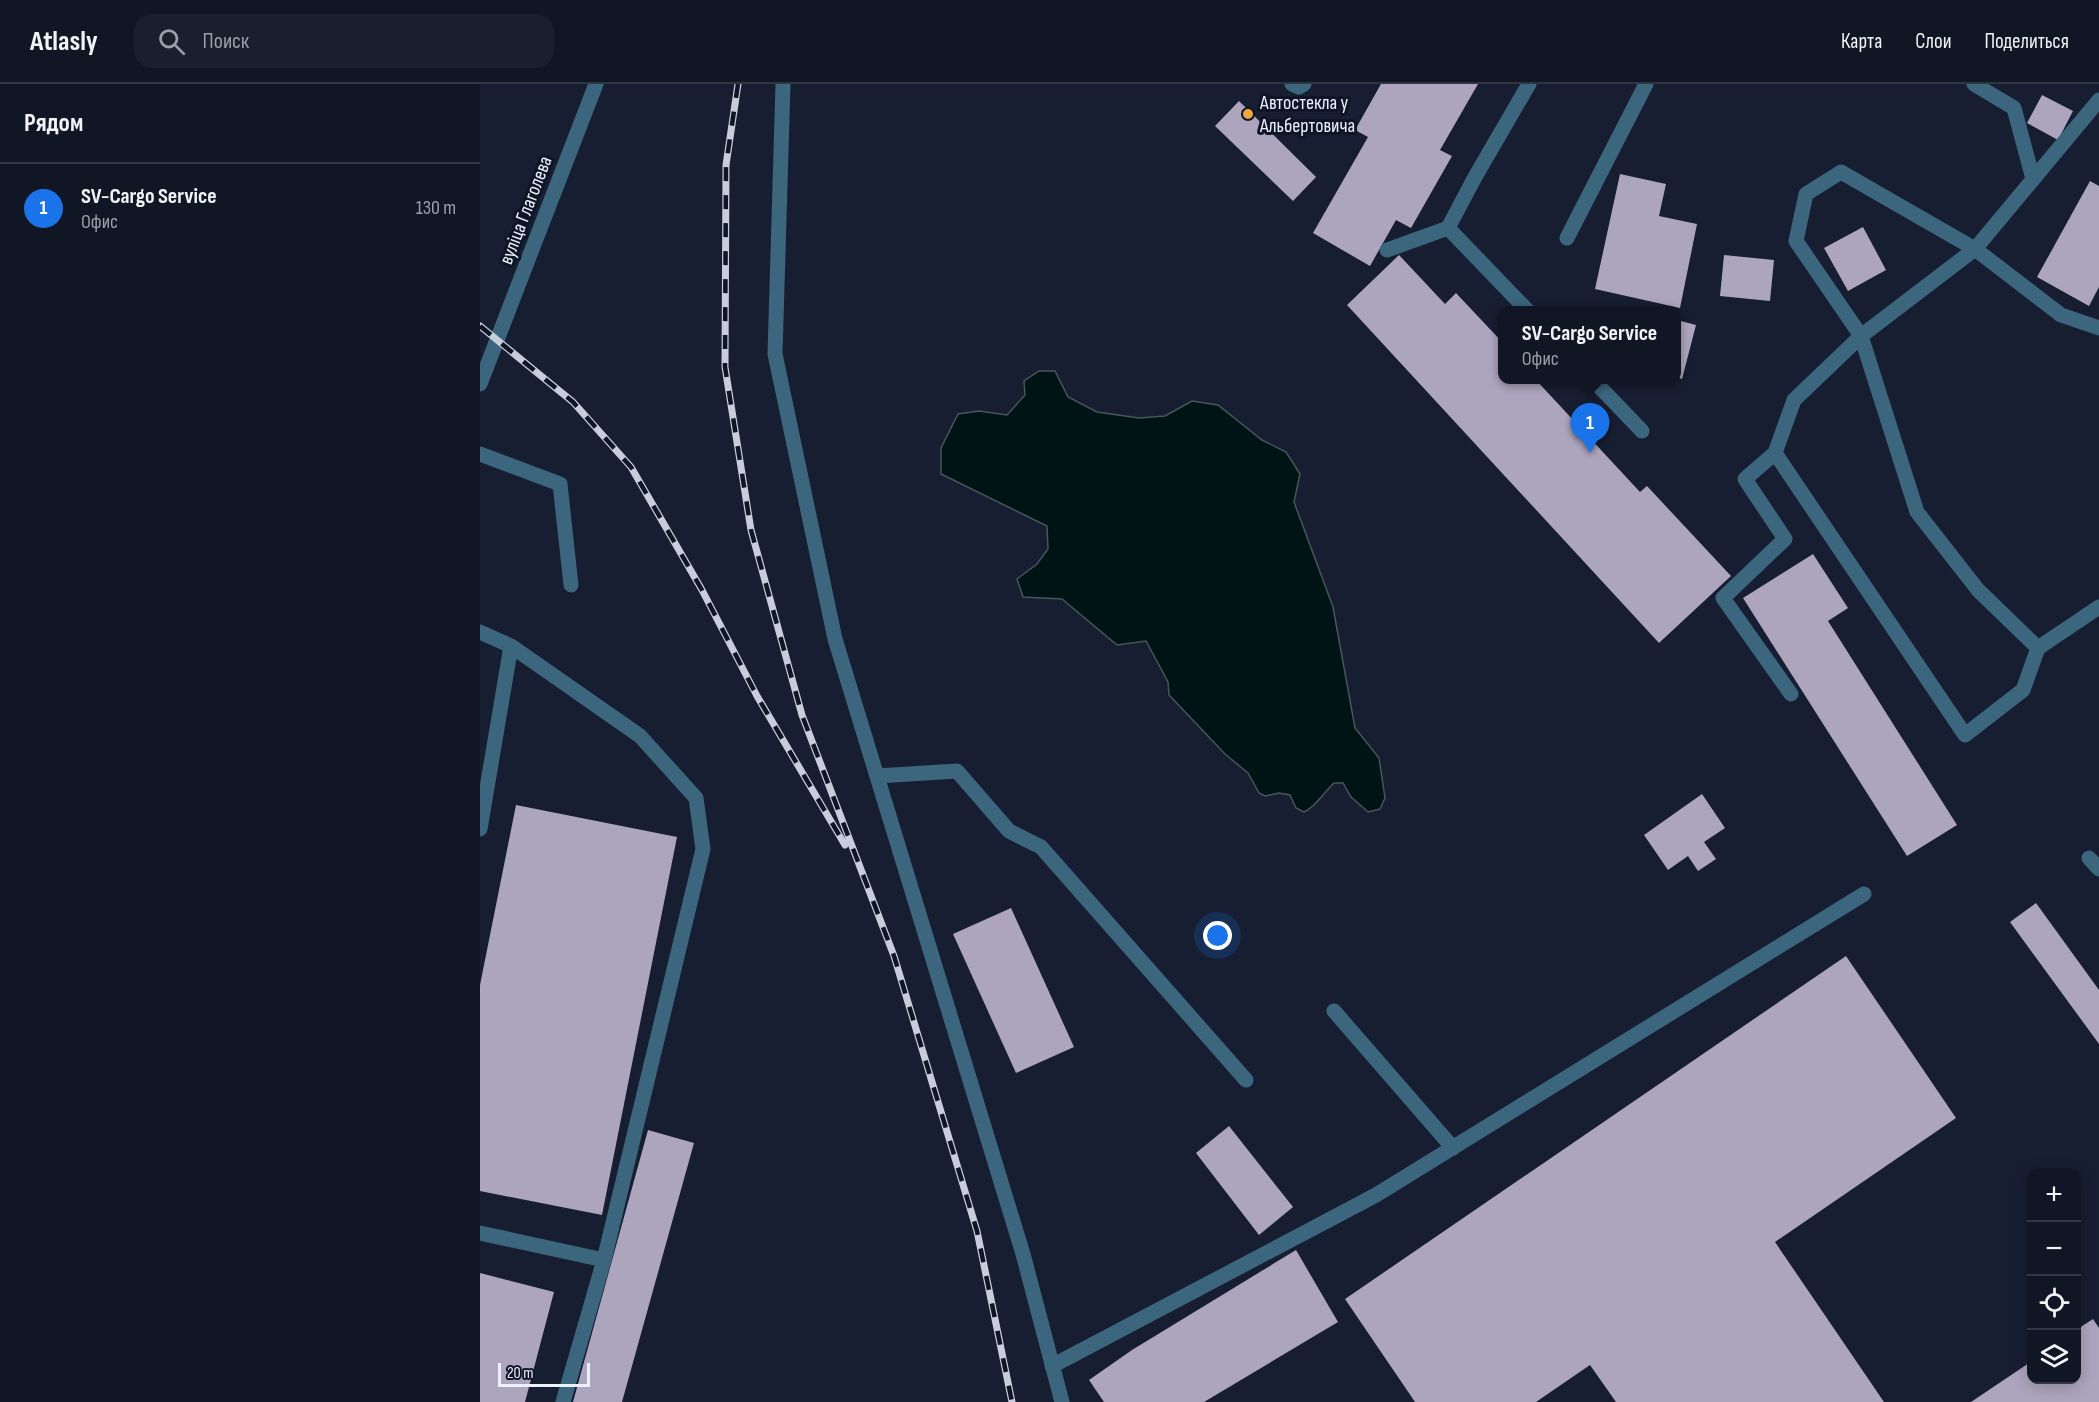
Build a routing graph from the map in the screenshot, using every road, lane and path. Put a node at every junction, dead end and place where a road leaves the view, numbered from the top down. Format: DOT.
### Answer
graph roads {
  1 [pos="595,84"];
  2 [pos="783,84"];
  3 [pos="1292,84"];
  4 [pos="1304,84"];
  5 [pos="1529,84"];
  6 [pos="1646,84"];
  7 [pos="1974,84"];
  8 [pos="2099,100"];
  9 [pos="2033,179"];
  10 [pos="1448,228"];
  11 [pos="1567,238"];
  12 [pos="1975,249"];
  13 [pos="1387,250"];
  14 [pos="1523,306"];
  15 [pos="2099,328"];
  16 [pos="1861,336"];
  17 [pos="480,384"];
  18 [pos="1597,384"];
  19 [pos="1642,431"];
  20 [pos="1775,453"];
  21 [pos="480,454"];
  22 [pos="572,585"];
  23 [pos="2099,607"];
  24 [pos="480,632"];
  25 [pos="511,646"];
  26 [pos="2038,648"];
  27 [pos="1791,694"];
  28 [pos="877,776"];
  29 [pos="480,829"];
  30 [pos="1864,894"];
  31 [pos="1334,1011"];
  32 [pos="1246,1080"];
  33 [pos="1453,1148"];
  34 [pos="480,1233"];
  35 [pos="603,1260"];
  36 [pos="1052,1366"];
  37 [pos="563,1402"];
  38 [pos="1062,1402"];
  1 -- 17 [label="street, вуліца Глаголева"];
  2 -- 28 [label="street"];
  3 -- 4 [label="street"];
  5 -- 10 [label="street"];
  6 -- 11 [label="street"];
  7 -- 9 [label="street"];
  8 -- 9 [label="street"];
  9 -- 12 [label="street"];
  10 -- 13 [label="street"];
  10 -- 14 [label="street"];
  12 -- 15 [label="street"];
  12 -- 16 [label="street"];
  12 -- 16 [label="street"];
  16 -- 20 [label="street"];
  16 -- 26 [label="street"];
  18 -- 19 [label="street"];
  20 -- 26 [label="street"];
  20 -- 27 [label="street"];
  21 -- 22 [label="street"];
  23 -- 26 [label="street"];
  24 -- 25 [label="street"];
  25 -- 29 [label="street"];
  25 -- 35 [label="street"];
  28 -- 32 [label="street"];
  28 -- 36 [label="street"];
  30 -- 33 [label="street"];
  31 -- 33 [label="street"];
  33 -- 36 [label="street"];
  34 -- 35 [label="street"];
  35 -- 37 [label="street"];
  36 -- 38 [label="street"];
}
